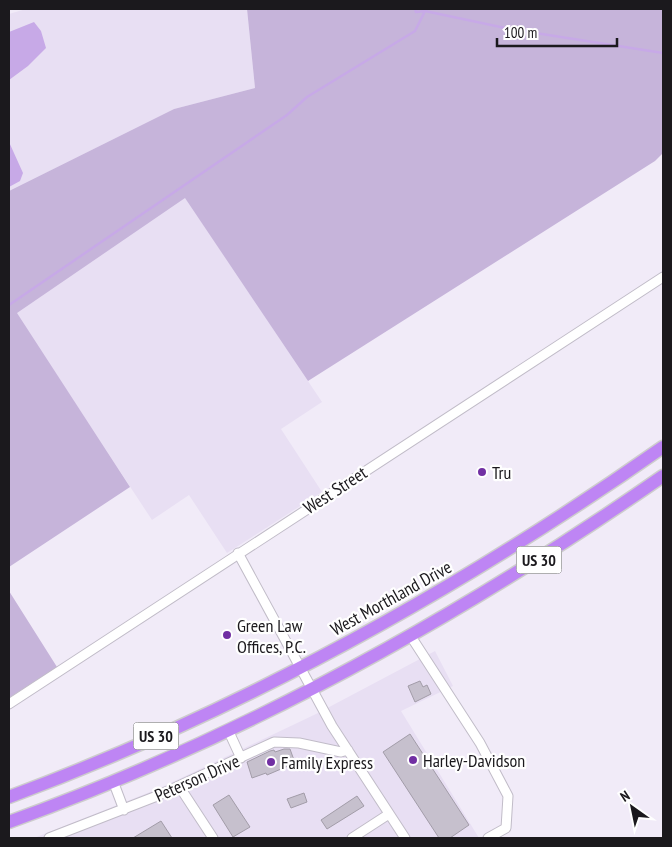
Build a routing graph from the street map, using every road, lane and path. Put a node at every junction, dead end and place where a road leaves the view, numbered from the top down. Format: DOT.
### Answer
graph roads {
  1 [pos="663,277"];
  2 [pos="663,447"];
  3 [pos="663,476"];
  4 [pos="238,553"];
  5 [pos="410,635"];
  6 [pos="301,668"];
  7 [pos="312,688"];
  8 [pos="9,704"];
  9 [pos="228,732"];
  10 [pos="348,750"];
  11 [pos="241,758"];
  12 [pos="113,781"];
  13 [pos="179,786"];
  14 [pos="9,797"];
  15 [pos="124,810"];
  16 [pos="390,814"];
  17 [pos="9,822"];
  18 [pos="49,838"];
  19 [pos="213,838"];
  20 [pos="352,838"];
  21 [pos="405,838"];
  22 [pos="488,838"];
  1 -- 4 [label="street, West Street"];
  2 -- 6 [label="highway, West Morthland Drive / US 30"];
  3 -- 5 [label="highway, US 30"];
  4 -- 6 [label="street"];
  4 -- 8 [label="street, West Street"];
  5 -- 7 [label="highway, US 30"];
  5 -- 22 [label="street"];
  6 -- 7 [label="street"];
  6 -- 14 [label="highway, West Morthland Drive / US 30"];
  7 -- 9 [label="highway, US 30"];
  7 -- 10 [label="street"];
  9 -- 11 [label="street"];
  9 -- 12 [label="highway, US 30"];
  10 -- 11 [label="street, Peterson Drive"];
  10 -- 16 [label="street"];
  11 -- 13 [label="street, Peterson Drive"];
  12 -- 15 [label="street"];
  12 -- 17 [label="highway, US 30"];
  13 -- 15 [label="street, Peterson Drive"];
  13 -- 19 [label="street"];
  15 -- 18 [label="street, Peterson Drive"];
  16 -- 20 [label="street"];
  16 -- 21 [label="street"];
}
